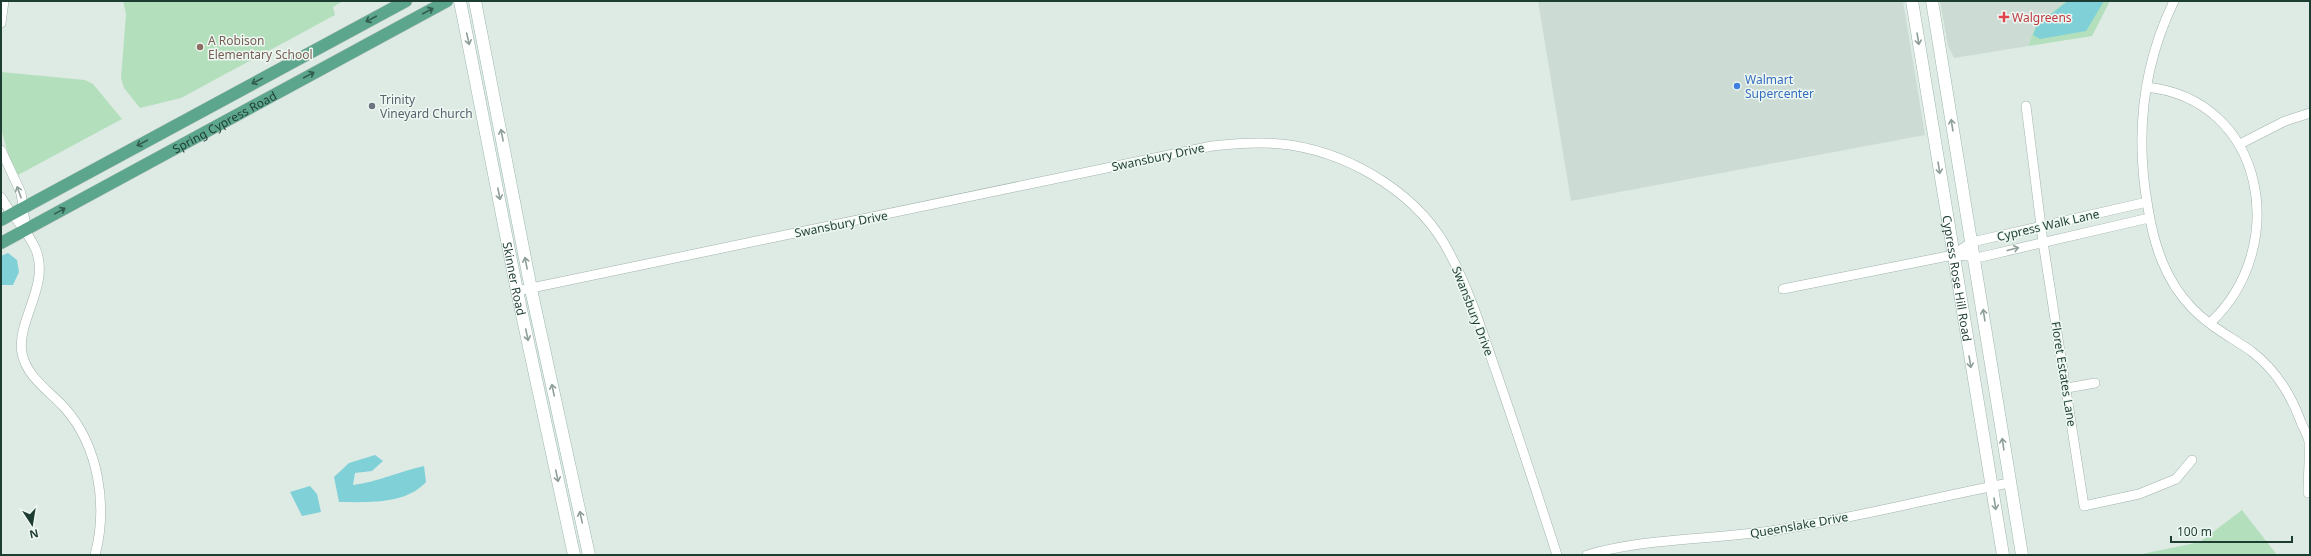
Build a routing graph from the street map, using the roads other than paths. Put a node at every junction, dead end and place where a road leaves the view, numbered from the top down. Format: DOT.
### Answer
graph roads {
  1 [pos="4,1"];
  2 [pos="406,1"];
  3 [pos="447,1"];
  4 [pos="460,1"];
  5 [pos="475,1"];
  6 [pos="1912,1"];
  7 [pos="1932,1"];
  8 [pos="2174,1"];
  9 [pos="1,23"];
  10 [pos="283,66"];
  11 [pos="293,84"];
  12 [pos="2146,87"];
  13 [pos="1948,102"];
  14 [pos="1929,106"];
  15 [pos="2026,106"];
  16 [pos="2310,113"];
  17 [pos="2240,144"];
  18 [pos="1,150"];
  19 [pos="508,168"];
  20 [pos="494,170"];
  21 [pos="1,197"];
  22 [pos="2147,202"];
  23 [pos="18,211"];
  24 [pos="2149,218"];
  25 [pos="1,220"];
  26 [pos="2042,226"];
  27 [pos="26,230"];
  28 [pos="1972,242"];
  29 [pos="2044,242"];
  30 [pos="1,243"];
  31 [pos="1952,255"];
  32 [pos="1975,258"];
  33 [pos="531,289"];
  34 [pos="1783,289"];
  35 [pos="517,292"];
  36 [pos="2210,323"];
  37 [pos="2095,383"];
  38 [pos="2067,388"];
  39 [pos="2309,440"];
  40 [pos="566,444"];
  41 [pos="551,448"];
  42 [pos="2192,460"];
  43 [pos="2009,483"];
  44 [pos="1992,486"];
  45 [pos="2308,493"];
  46 [pos="95,555"];
  47 [pos="574,555"];
  48 [pos="589,555"];
  49 [pos="1557,555"];
  50 [pos="1587,555"];
  51 [pos="2003,555"];
  52 [pos="2022,555"];
  1 -- 9 [label="street"];
  2 -- 10 [label="main road, Spring Cypress Road, one-way"];
  11 -- 3 [label="main road, Spring Cypress Road, one-way"];
  4 -- 20 [label="street, Skinner Road, one-way"];
  19 -- 5 [label="street, Skinner Road, one-way"];
  6 -- 14 [label="street, Cypress Rose Hill Road, one-way"];
  7 -- 13 [label="street, Cypress Rose Hill Road"];
  8 -- 12 [label="street"];
  10 -- 11 [label="main road"];
  10 -- 23 [label="main road, Spring Cypress Road, one-way"];
  27 -- 11 [label="main road, Spring Cypress Road, one-way"];
  12 -- 17 [label="street"];
  12 -- 22 [label="street"];
  13 -- 14 [label="street"];
  28 -- 13 [label="street, Cypress Rose Hill Road, one-way"];
  14 -- 31 [label="street, Cypress Rose Hill Road, one-way"];
  15 -- 26 [label="street, Floret Estates Lane"];
  16 -- 17 [label="street"];
  17 -- 36 [label="street"];
  23 -- 18 [label="street, one-way"];
  19 -- 20 [label="street"];
  33 -- 19 [label="street, Skinner Road, one-way"];
  20 -- 35 [label="street, Skinner Road, one-way"];
  21 -- 23 [label="street"];
  22 -- 24 [label="street"];
  22 -- 26 [label="street, Cypress Walk Lane"];
  23 -- 25 [label="main road, Spring Cypress Road"];
  23 -- 27 [label="street"];
  24 -- 29 [label="street, Cypress Walk Lane"];
  24 -- 36 [label="street"];
  26 -- 28 [label="street, Cypress Walk Lane"];
  26 -- 29 [label="street, Floret Estates Lane"];
  27 -- 30 [label="main road, Spring Cypress Road"];
  27 -- 46 [label="street"];
  28 -- 31 [label="street, Cypress Walk Lane"];
  28 -- 32 [label="street, Cypress Rose Hill Road"];
  32 -- 29 [label="street, Cypress Walk Lane, one-way"];
  29 -- 38 [label="street, Floret Estates Lane"];
  31 -- 32 [label="street, Cypress Walk Lane"];
  31 -- 34 [label="street, Cypress Walk Lane"];
  31 -- 44 [label="street, Cypress Rose Hill Road, one-way"];
  43 -- 32 [label="street, Cypress Rose Hill Road, one-way"];
  33 -- 35 [label="street, Swansbury Drive"];
  40 -- 33 [label="street, Skinner Road, one-way"];
  33 -- 49 [label="street, Swansbury Drive"];
  35 -- 41 [label="street, Skinner Road, one-way"];
  36 -- 39 [label="street"];
  37 -- 38 [label="street"];
  38 -- 42 [label="street, Floret Estates Lane"];
  39 -- 45 [label="street"];
  40 -- 41 [label="street"];
  48 -- 40 [label="street, Skinner Road, one-way"];
  41 -- 47 [label="street, Skinner Road, one-way"];
  43 -- 44 [label="street, Queenslake Drive"];
  43 -- 52 [label="street, Cypress Rose Hill Road"];
  44 -- 50 [label="street, Queenslake Drive"];
  44 -- 51 [label="street, Cypress Rose Hill Road, one-way"];
}
